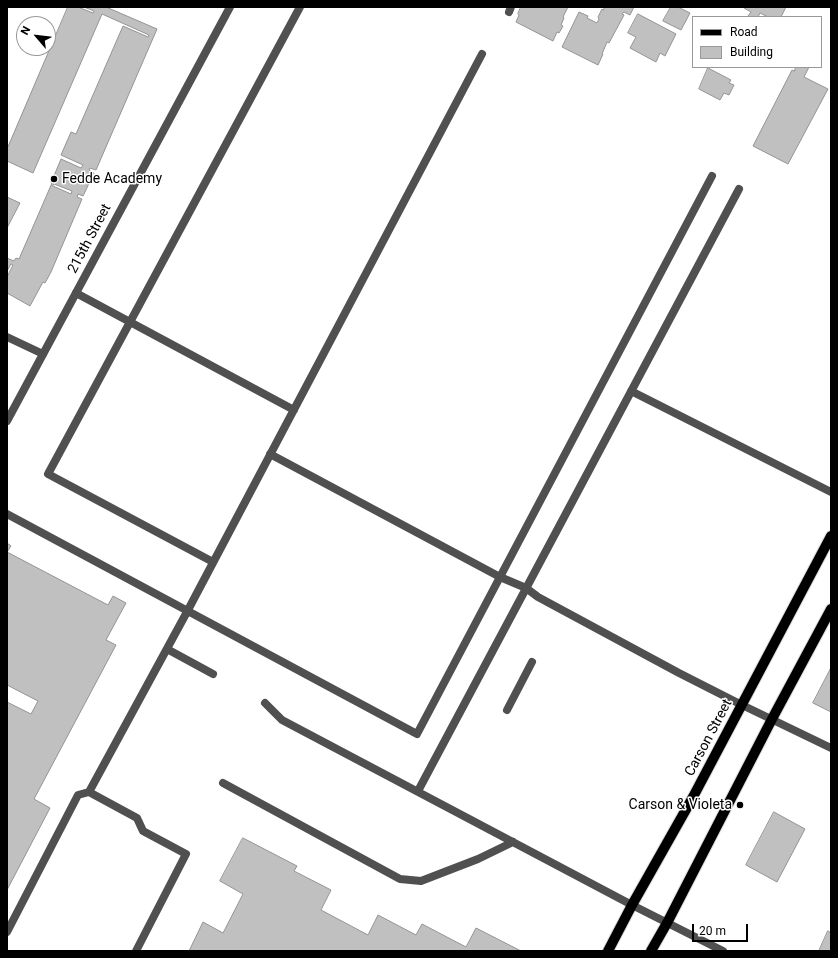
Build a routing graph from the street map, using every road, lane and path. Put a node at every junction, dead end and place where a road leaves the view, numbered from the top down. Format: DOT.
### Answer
graph roads {
  1 [pos="289,7"];
  2 [pos="228,8"];
  3 [pos="299,9"];
  4 [pos="482,54"];
  5 [pos="712,176"];
  6 [pos="738,189"];
  7 [pos="76,292"];
  8 [pos="130,322"];
  9 [pos="7,337"];
  10 [pos="43,354"];
  11 [pos="631,391"];
  12 [pos="294,410"];
  13 [pos="7,421"];
  14 [pos="270,454"];
  15 [pos="831,492"];
  16 [pos="7,514"];
  17 [pos="831,536"];
  18 [pos="213,562"];
  19 [pos="500,577"];
  20 [pos="526,588"];
  21 [pos="831,609"];
  22 [pos="188,610"];
  23 [pos="166,649"];
  24 [pos="532,662"];
  25 [pos="213,674"];
  26 [pos="265,703"];
  27 [pos="742,705"];
  28 [pos="507,710"];
  29 [pos="772,719"];
  30 [pos="831,748"];
  31 [pos="223,783"];
  32 [pos="418,791"];
  33 [pos="89,792"];
  34 [pos="513,842"];
  35 [pos="632,905"];
  36 [pos="667,923"];
  37 [pos="7,932"];
  38 [pos="136,951"];
  39 [pos="608,951"];
  40 [pos="651,951"];
  41 [pos="723,951"];
  1 -- 3 [label="street"];
  2 -- 7 [label="street, 215th Street"];
  3 -- 8 [label="street"];
  4 -- 12 [label="street"];
  5 -- 19 [label="street"];
  6 -- 11 [label="street"];
  7 -- 8 [label="street"];
  7 -- 10 [label="street, 215th Street"];
  8 -- 12 [label="street"];
  8 -- 18 [label="street"];
  9 -- 10 [label="street"];
  10 -- 13 [label="street, 215th Street"];
  11 -- 15 [label="street"];
  11 -- 20 [label="street"];
  12 -- 14 [label="street"];
  14 -- 18 [label="street"];
  14 -- 19 [label="street"];
  16 -- 22 [label="street"];
  17 -- 27 [label="main road, Carson Street"];
  18 -- 22 [label="street"];
  19 -- 20 [label="street"];
  19 -- 22 [label="street"];
  20 -- 27 [label="street"];
  20 -- 32 [label="street"];
  21 -- 29 [label="main road"];
  22 -- 23 [label="street"];
  23 -- 25 [label="street"];
  23 -- 33 [label="street"];
  24 -- 28 [label="street"];
  26 -- 32 [label="street"];
  27 -- 29 [label="street"];
  27 -- 35 [label="main road, Carson Street"];
  29 -- 30 [label="street"];
  29 -- 36 [label="main road"];
  31 -- 34 [label="street"];
  32 -- 34 [label="street"];
  33 -- 37 [label="street"];
  33 -- 38 [label="street"];
  34 -- 35 [label="street"];
  35 -- 36 [label="street"];
  35 -- 39 [label="main road, Carson Street"];
  36 -- 40 [label="main road"];
  36 -- 41 [label="street"];
}
